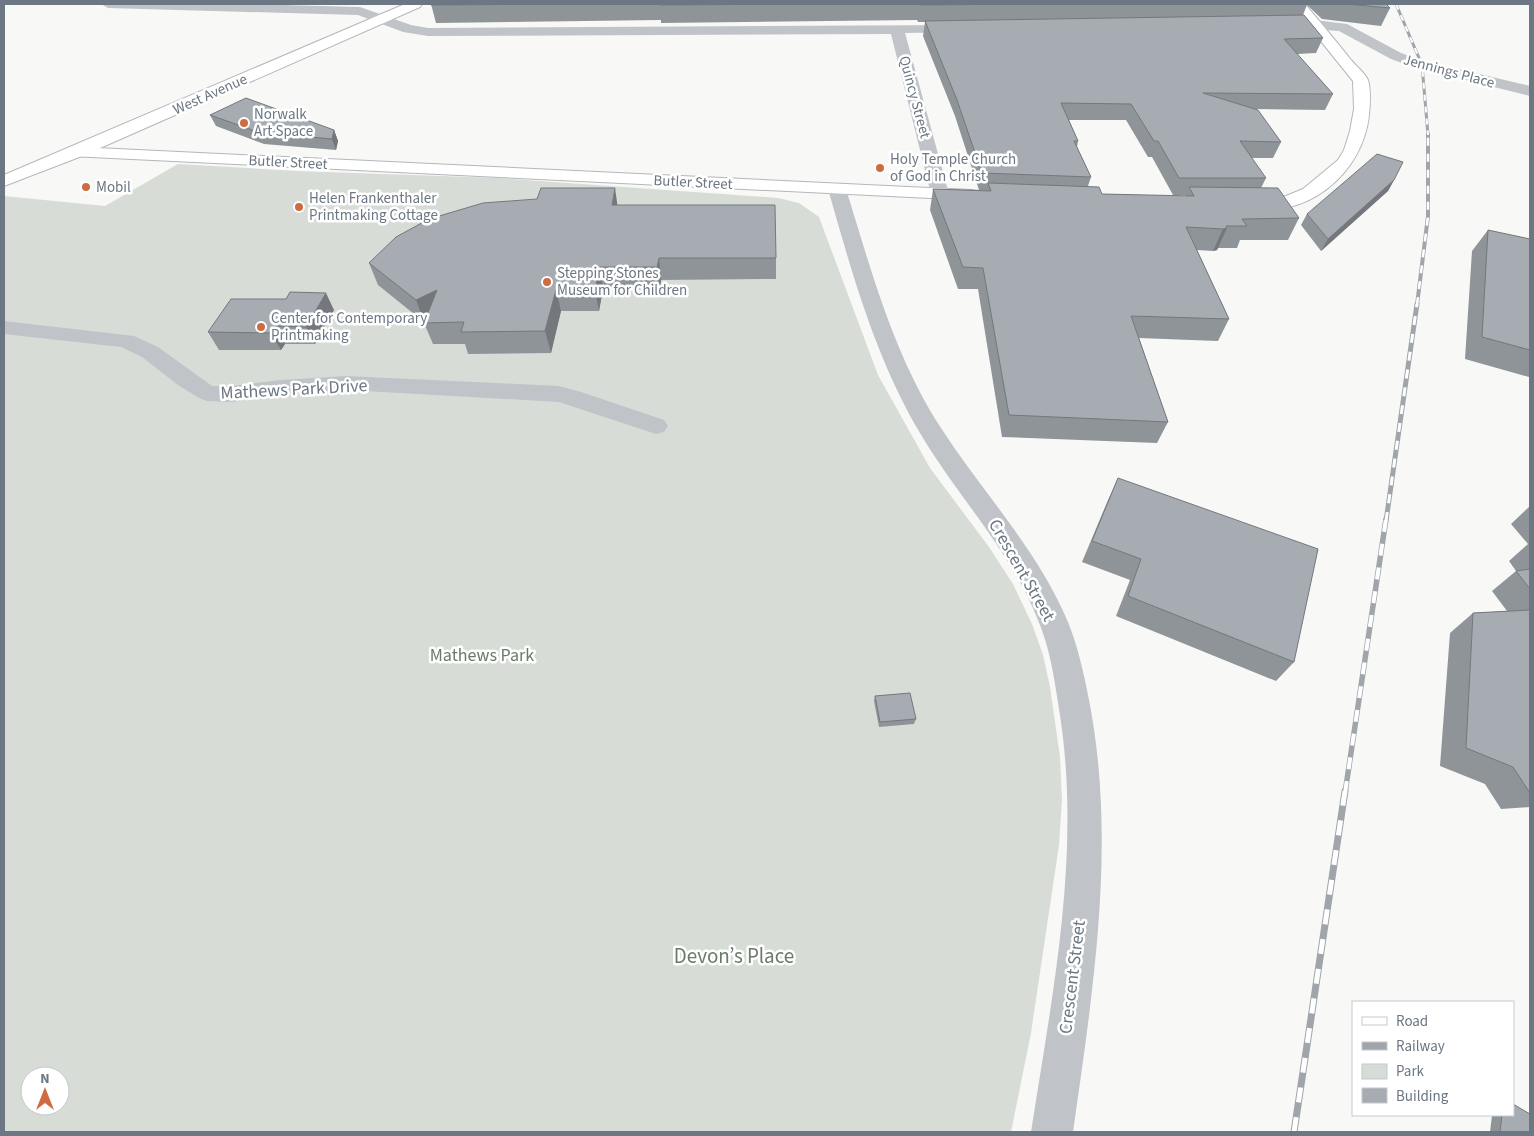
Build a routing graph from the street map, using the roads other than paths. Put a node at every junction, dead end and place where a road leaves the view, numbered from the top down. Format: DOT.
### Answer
graph roads {
  1 [pos="108,4"];
  2 [pos="133,4"];
  3 [pos="415,4"];
  4 [pos="1298,4"];
  5 [pos="382,19"];
  6 [pos="1266,24"];
  7 [pos="1315,24"];
  8 [pos="977,29"];
  9 [pos="897,30"];
  10 [pos="1530,91"];
  11 [pos="76,152"];
  12 [pos="4,181"];
  13 [pos="837,190"];
  14 [pos="940,194"];
  15 [pos="990,196"];
  16 [pos="1234,203"];
  17 [pos="4,327"];
  18 [pos="656,426"];
  19 [pos="1052,1132"];
  1 -- 2 [label="street"];
  2 -- 5 [label="street"];
  3 -- 5 [label="main road, West Avenue"];
  4 -- 7 [label="main road"];
  5 -- 9 [label="street"];
  5 -- 11 [label="main road, West Avenue"];
  6 -- 7 [label="street, Jennings Place"];
  7 -- 10 [label="street, Jennings Place"];
  7 -- 16 [label="main road"];
  8 -- 9 [label="street"];
  9 -- 14 [label="street, Quincy Street"];
  11 -- 12 [label="main road, West Avenue"];
  11 -- 13 [label="main road, Butler Street"];
  13 -- 14 [label="main road, Butler Street"];
  13 -- 19 [label="street, Crescent Street"];
  14 -- 15 [label="main road, Butler Street"];
  17 -- 18 [label="street, Mathews Park Drive"];
}
